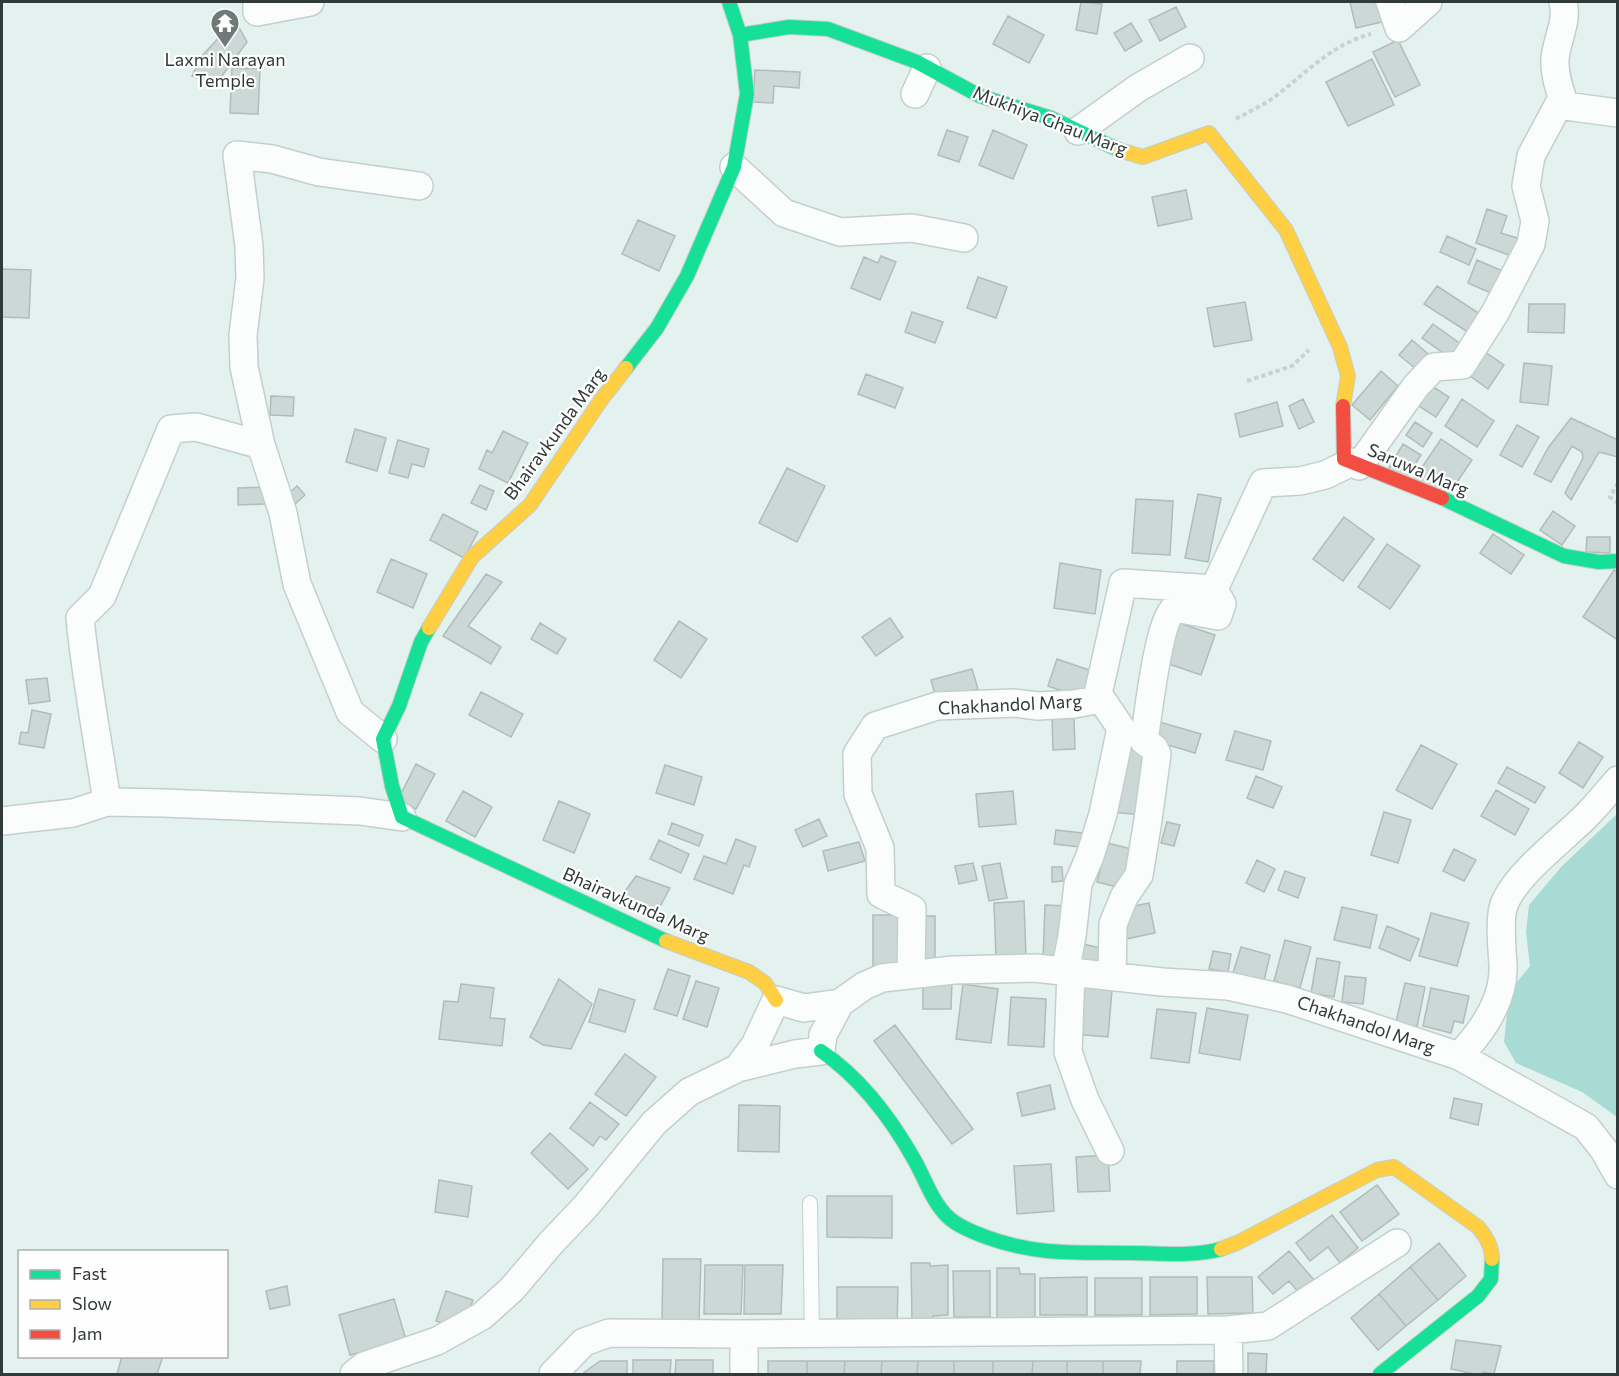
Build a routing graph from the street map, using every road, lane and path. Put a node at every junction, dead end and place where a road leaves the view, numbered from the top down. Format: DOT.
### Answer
graph roads {
  1 [pos="257,2"];
  2 [pos="310,2"];
  3 [pos="729,2"];
  4 [pos="1390,2"];
  5 [pos="1428,2"];
  6 [pos="1563,2"];
  7 [pos="1399,28"];
  8 [pos="740,35"];
  9 [pos="1190,57"];
  10 [pos="927,68"];
  11 [pos="915,94"];
  12 [pos="1562,98"];
  13 [pos="1617,113"];
  14 [pos="1078,131"];
  15 [pos="1209,134"];
  16 [pos="734,167"];
  17 [pos="419,186"];
  18 [pos="964,238"];
  19 [pos="1340,347"];
  20 [pos="1248,381"];
  21 [pos="261,445"];
  22 [pos="1356,464"];
  23 [pos="1617,483"];
  24 [pos="1617,503"];
  25 [pos="1617,561"];
  26 [pos="1214,589"];
  27 [pos="1101,699"];
  28 [pos="383,739"];
  29 [pos="1617,780"];
  30 [pos="107,802"];
  31 [pos="402,817"];
  32 [pos="2,821"];
  33 [pos="1068,972"];
  34 [pos="911,974"];
  35 [pos="1112,976"];
  36 [pos="776,1000"];
  37 [pos="840,1003"];
  38 [pos="821,1051"];
  39 [pos="1459,1056"];
  40 [pos="738,1068"];
  41 [pos="1110,1151"];
  42 [pos="1617,1175"];
  43 [pos="810,1203"];
  44 [pos="1397,1243"];
  45 [pos="1228,1330"];
  46 [pos="744,1334"];
  47 [pos="812,1335"];
  48 [pos="354,1374"];
  49 [pos="553,1374"];
  50 [pos="744,1374"];
  51 [pos="1229,1374"];
  52 [pos="1380,1374"];
  1 -- 2 [label="street"];
  3 -- 8 [label="street, Bhairavkunda Marg"];
  4 -- 7 [label="street"];
  5 -- 7 [label="street"];
  6 -- 12 [label="street"];
  7 -- 15 [label="path"];
  8 -- 10 [label="street, Mukhiya Ghau Marg"];
  8 -- 16 [label="street, Bhairavkunda Marg"];
  9 -- 14 [label="street"];
  10 -- 11 [label="street"];
  10 -- 14 [label="street, Mukhiya Ghau Marg"];
  12 -- 13 [label="street"];
  12 -- 22 [label="street"];
  14 -- 15 [label="street, Mukhiya Ghau Marg"];
  15 -- 19 [label="street, Saruwa Marg"];
  16 -- 18 [label="street"];
  16 -- 28 [label="street, Bhairavkunda Marg"];
  17 -- 21 [label="street"];
  19 -- 20 [label="path"];
  19 -- 22 [label="street, Saruwa Marg"];
  21 -- 28 [label="street"];
  21 -- 30 [label="street"];
  22 -- 25 [label="street, Saruwa Marg"];
  22 -- 26 [label="street"];
  23 -- 24 [label="path"];
  26 -- 27 [label="street"];
  26 -- 35 [label="street"];
  27 -- 33 [label="street"];
  27 -- 34 [label="street, Chakhandol Marg"];
  28 -- 31 [label="street"];
  29 -- 39 [label="street"];
  30 -- 31 [label="street"];
  30 -- 32 [label="street"];
  31 -- 36 [label="street, Bhairavkunda Marg"];
  33 -- 34 [label="street, Chakhandol Marg"];
  33 -- 35 [label="street, Chakhandol Marg"];
  33 -- 41 [label="street"];
  34 -- 37 [label="street, Chakhandol Marg"];
  35 -- 39 [label="street, Chakhandol Marg"];
  36 -- 37 [label="street"];
  36 -- 40 [label="street"];
  37 -- 38 [label="street"];
  38 -- 40 [label="street"];
  38 -- 52 [label="street"];
  39 -- 42 [label="street, Chakhandol Marg"];
  40 -- 48 [label="street"];
  43 -- 47 [label="lane"];
  44 -- 45 [label="street"];
  45 -- 47 [label="street"];
  45 -- 51 [label="street"];
  46 -- 47 [label="street"];
  46 -- 49 [label="street"];
  46 -- 50 [label="street"];
}
